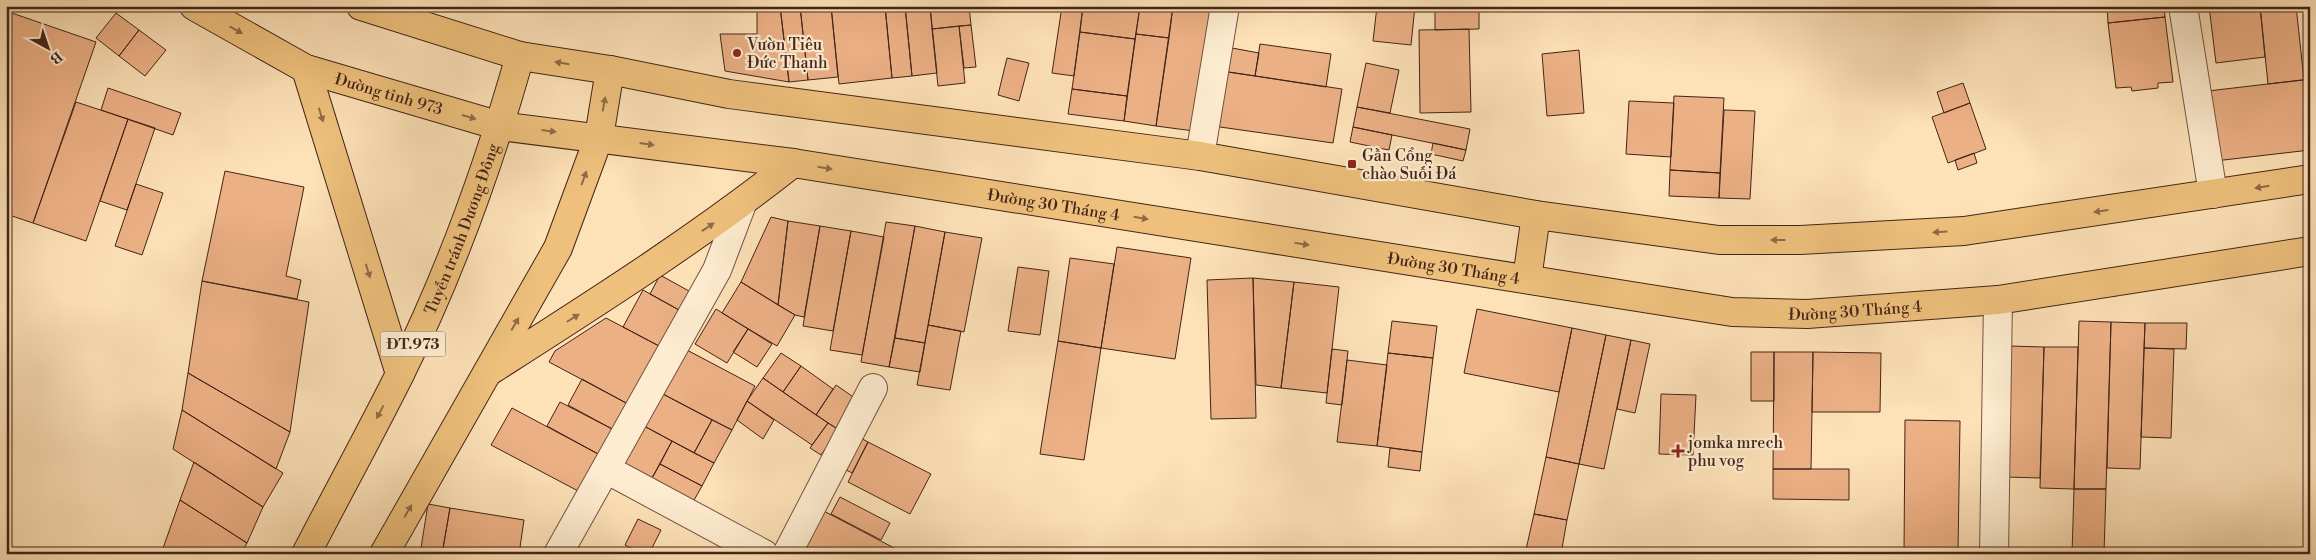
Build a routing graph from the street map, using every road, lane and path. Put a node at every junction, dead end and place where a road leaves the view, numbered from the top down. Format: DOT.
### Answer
graph roads {
  1 [pos="194,6"];
  2 [pos="361,6"];
  3 [pos="1225,6"];
  4 [pos="2183,6"];
  5 [pos="520,56"];
  6 [pos="306,69"];
  7 [pos="610,70"];
  8 [pos="500,126"];
  9 [pos="599,137"];
  10 [pos="1200,156"];
  11 [pos="793,163"];
  12 [pos="2310,179"];
  13 [pos="2213,194"];
  14 [pos="742,204"];
  15 [pos="1536,215"];
  16 [pos="2310,251"];
  17 [pos="1527,279"];
  18 [pos="1998,300"];
  19 [pos="487,372"];
  20 [pos="400,374"];
  21 [pos="873,388"];
  22 [pos="606,469"];
  23 [pos="306,554"];
  24 [pos="384,554"];
  25 [pos="558,554"];
  26 [pos="764,554"];
  27 [pos="787,554"];
  28 [pos="1994,554"];
  1 -- 6 [label="main road, Đường tỉnh 973, one-way"];
  2 -- 5 [label="main road"];
  3 -- 10 [label="street"];
  4 -- 13 [label="street"];
  7 -- 5 [label="main road, one-way"];
  5 -- 8 [label="main road, Tuyến tránh Dương Đông / ĐT.973"];
  6 -- 8 [label="main road, Đường tỉnh 973, one-way"];
  6 -- 20 [label="main road, ĐT.973, one-way"];
  9 -- 7 [label="main road, one-way"];
  7 -- 10 [label="main road"];
  8 -- 9 [label="main road, Đường tỉnh 973, one-way"];
  8 -- 20 [label="main road, Tuyến tránh Dương Đông / ĐT.973"];
  9 -- 11 [label="main road, Đường 30 Tháng 4, one-way"];
  19 -- 9 [label="main road, one-way"];
  10 -- 15 [label="main road"];
  11 -- 14 [label="main road"];
  11 -- 17 [label="main road, Đường 30 Tháng 4, one-way"];
  12 -- 13 [label="main road, one-way"];
  13 -- 15 [label="main road, one-way"];
  19 -- 14 [label="main road, one-way"];
  14 -- 22 [label="street"];
  15 -- 17 [label="main road"];
  16 -- 18 [label="main road, Đường 30 Tháng 4"];
  17 -- 18 [label="main road, Đường 30 Tháng 4"];
  18 -- 28 [label="street"];
  24 -- 19 [label="main road, one-way"];
  20 -- 23 [label="main road, Tuyến tránh Dương Đông / ĐT.973, one-way"];
  21 -- 27 [label="street"];
  22 -- 25 [label="street"];
  22 -- 26 [label="street"];
}
